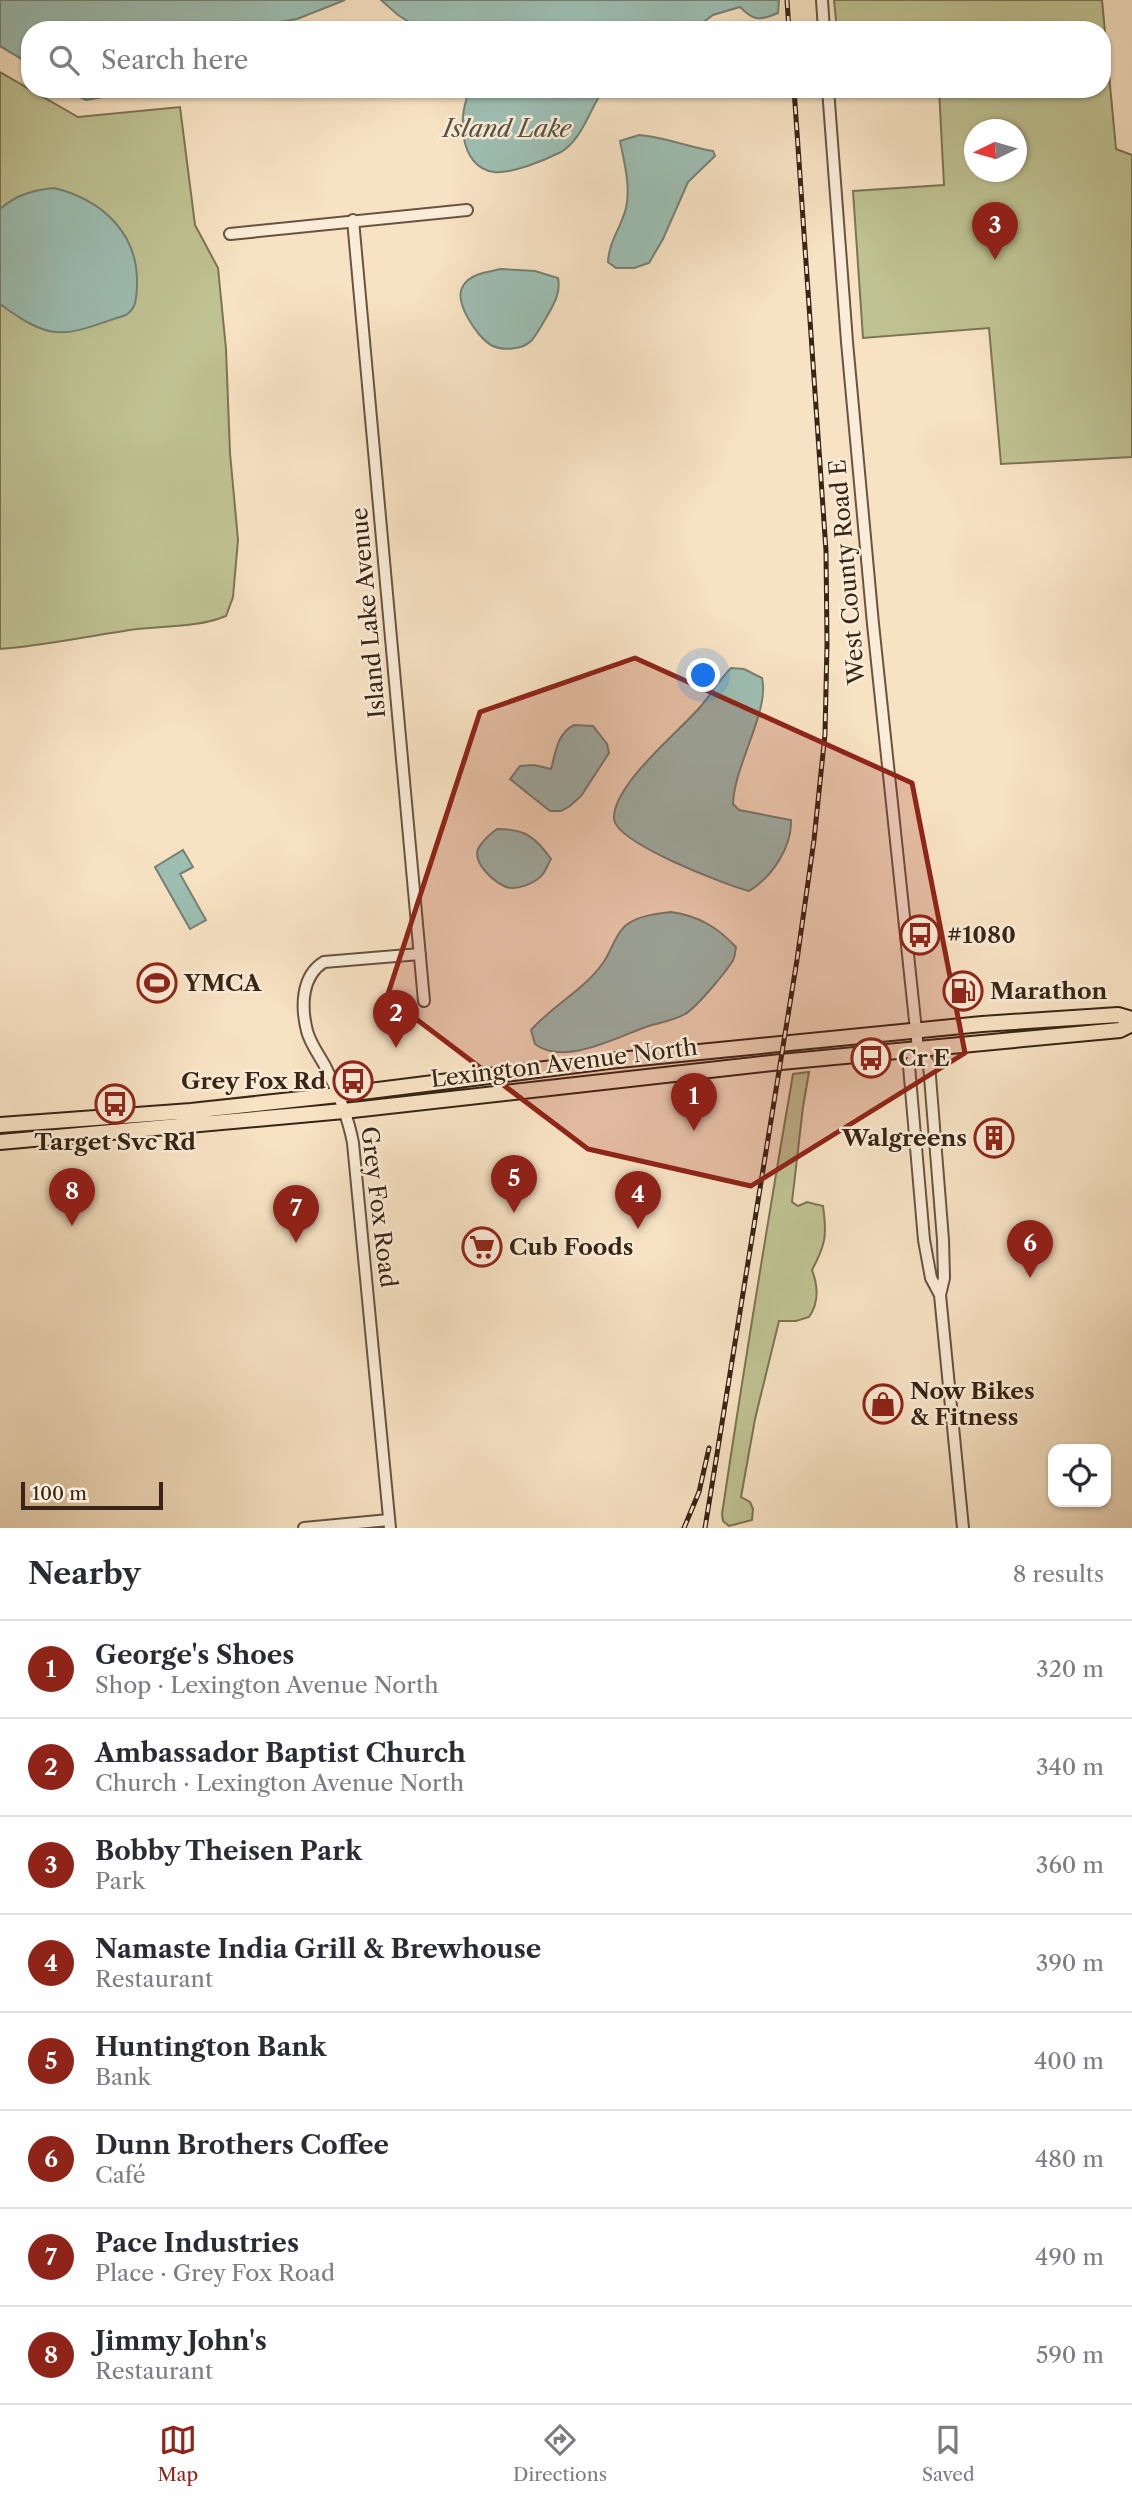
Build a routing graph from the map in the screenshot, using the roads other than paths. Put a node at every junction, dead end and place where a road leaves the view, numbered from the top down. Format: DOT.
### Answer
graph roads {
  1 [pos="822,0"];
  2 [pos="823,21"];
  3 [pos="829,98"];
  4 [pos="467,210"];
  5 [pos="353,220"];
  6 [pos="230,234"];
  7 [pos="420,954"];
  8 [pos="424,1001"];
  9 [pos="1132,1022"];
  10 [pos="917,1031"];
  11 [pos="918,1049"];
  12 [pos="338,1095"];
  13 [pos="344,1111"];
  14 [pos="0,1125"];
  15 [pos="0,1142"];
  16 [pos="940,1295"];
  17 [pos="389,1524"];
  18 [pos="304,1528"];
  19 [pos="962,1528"];
  1 -- 2 [label="street"];
  3 -- 10 [label="street, West County Road E"];
  4 -- 5 [label="street"];
  5 -- 6 [label="street"];
  5 -- 7 [label="street, Island Lake Avenue"];
  7 -- 8 [label="street, Island Lake Avenue"];
  7 -- 12 [label="street, Grey Fox Road"];
  9 -- 10 [label="main road, Lexington Avenue North"];
  9 -- 11 [label="main road, Lexington Avenue North"];
  10 -- 11 [label="street, West County Road E"];
  10 -- 12 [label="main road, Lexington Avenue North"];
  11 -- 13 [label="main road, Lexington Avenue North"];
  11 -- 16 [label="street, West County Road E"];
  11 -- 16 [label="street, West County Road E"];
  12 -- 13 [label="street, Grey Fox Road"];
  12 -- 14 [label="main road, Lexington Avenue North"];
  13 -- 15 [label="main road, Lexington Avenue North"];
  13 -- 17 [label="street, Grey Fox Road"];
  16 -- 19 [label="street, West County Road E"];
  17 -- 18 [label="street"];
}
